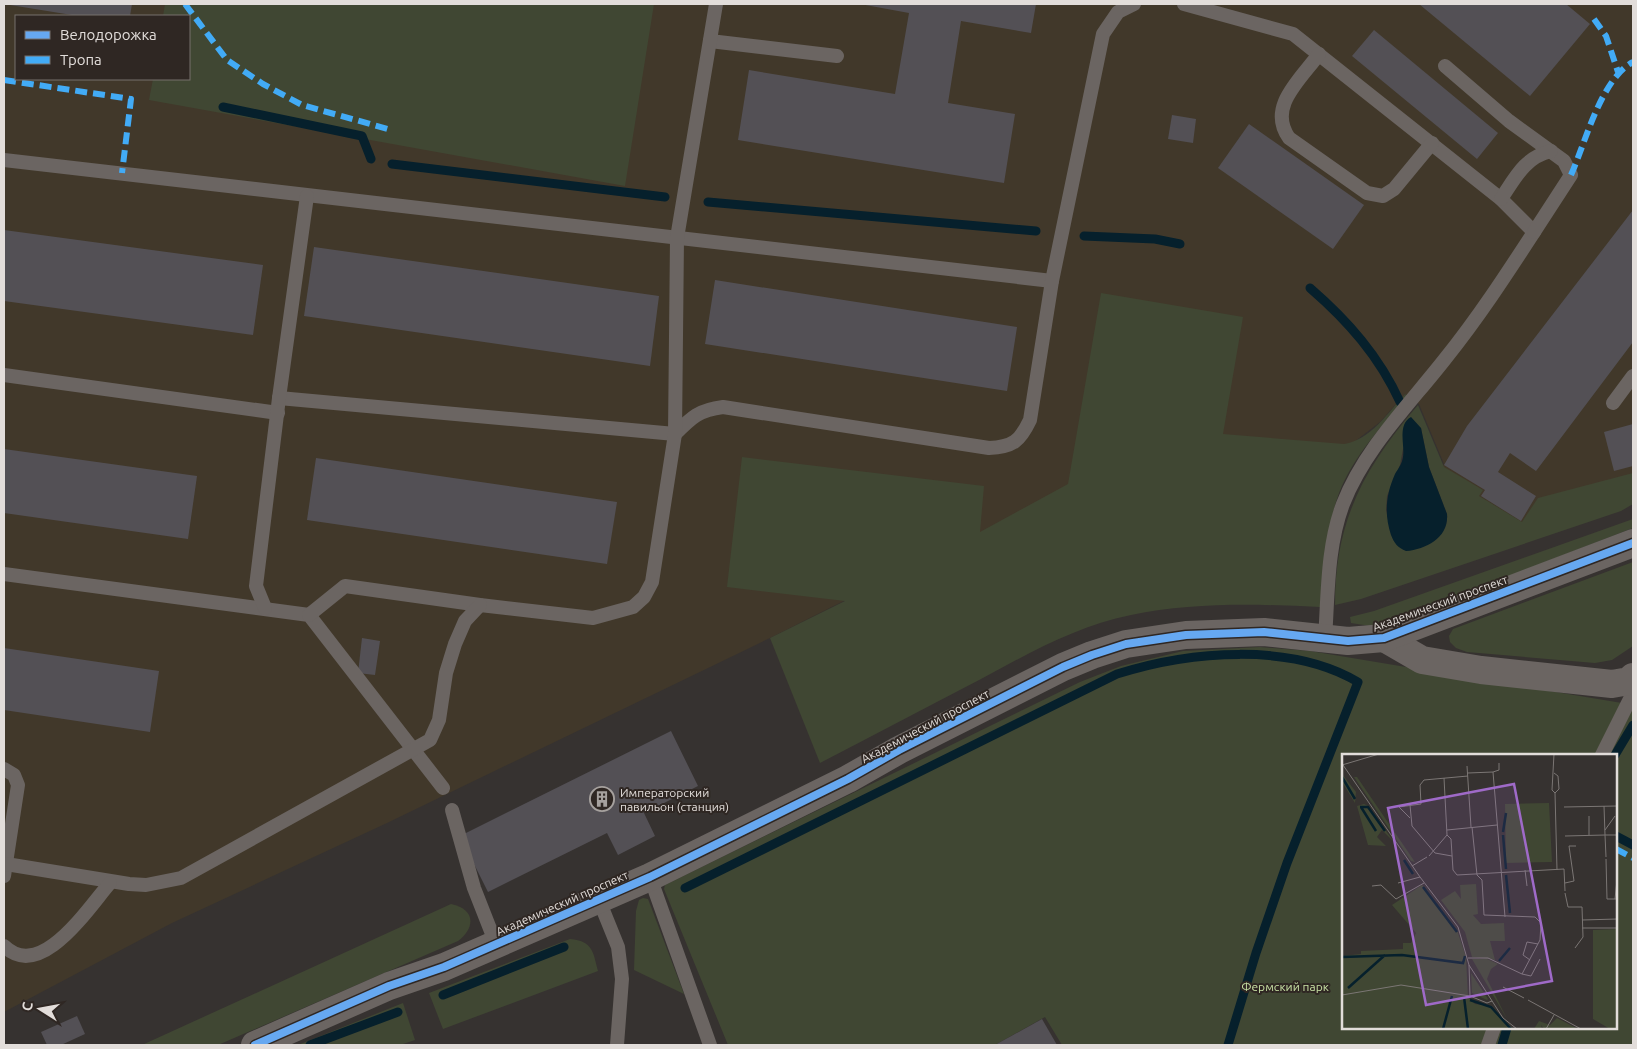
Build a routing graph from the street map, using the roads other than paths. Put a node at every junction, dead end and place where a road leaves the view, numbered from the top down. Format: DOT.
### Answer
graph roads {
  1 [pos="716,4"];
  2 [pos="1134,4"];
  3 [pos="1184,4"];
  4 [pos="710,42"];
  5 [pos="1319,54"];
  6 [pos="837,56"];
  7 [pos="1445,66"];
  8 [pos="1432,143"];
  9 [pos="1550,151"];
  10 [pos="4,160"];
  11 [pos="307,196"];
  12 [pos="1501,199"];
  13 [pos="1534,232"];
  14 [pos="677,238"];
  15 [pos="1052,281"];
  16 [pos="4,375"];
  17 [pos="1633,376"];
  18 [pos="279,398"];
  19 [pos="1613,403"];
  20 [pos="278,413"];
  21 [pos="675,434"];
  22 [pos="1633,544"];
  23 [pos="4,574"];
  24 [pos="480,605"];
  25 [pos="265,608"];
  26 [pos="309,615"];
  27 [pos="1384,638"];
  28 [pos="1325,639"];
  29 [pos="1631,679"];
  30 [pos="413,750"];
  31 [pos="1602,754"];
  32 [pos="4,769"];
  33 [pos="443,788"];
  34 [pos="452,810"];
  35 [pos="5,870"];
  36 [pos="650,877"];
  37 [pos="110,882"];
  38 [pos="599,900"];
  39 [pos="496,944"];
  40 [pos="4,946"];
  41 [pos="1494,1029"];
  42 [pos="255,1045"];
  43 [pos="617,1045"];
  44 [pos="710,1045"];
  45 [pos="1488,1045"];
  1 -- 4 [label="lane"];
  2 -- 15 [label="lane"];
  3 -- 5 [label="lane"];
  4 -- 6 [label="lane"];
  4 -- 14 [label="lane"];
  5 -- 8 [label="lane"];
  5 -- 8 [label="lane"];
  7 -- 9 [label="lane"];
  8 -- 12 [label="lane"];
  9 -- 12 [label="lane"];
  9 -- 13 [label="lane"];
  10 -- 11 [label="lane"];
  11 -- 14 [label="lane"];
  11 -- 18 [label="lane"];
  12 -- 13 [label="lane"];
  13 -- 28 [label="lane"];
  14 -- 15 [label="lane"];
  14 -- 21 [label="lane"];
  15 -- 21 [label="lane"];
  16 -- 20 [label="lane"];
  17 -- 19 [label="lane"];
  18 -- 20 [label="lane"];
  18 -- 21 [label="lane"];
  20 -- 25 [label="lane"];
  21 -- 24 [label="lane"];
  22 -- 27 [label="street, Академический проспект"];
  23 -- 25 [label="lane"];
  24 -- 26 [label="lane"];
  24 -- 30 [label="lane"];
  25 -- 26 [label="lane"];
  26 -- 30 [label="lane"];
  27 -- 28 [label="street, Академический проспект"];
  27 -- 29 [label="street"];
  28 -- 36 [label="street, Академический проспект"];
  29 -- 31 [label="lane"];
  30 -- 33 [label="lane"];
  30 -- 37 [label="lane"];
  32 -- 35 [label="lane"];
  34 -- 39 [label="lane"];
  35 -- 37 [label="lane"];
  36 -- 38 [label="street, Академический проспект"];
  36 -- 44 [label="lane"];
  37 -- 40 [label="lane"];
  38 -- 39 [label="street, Академический проспект"];
  38 -- 43 [label="lane"];
  39 -- 42 [label="street, Академический проспект"];
  41 -- 45 [label="lane"];
}
